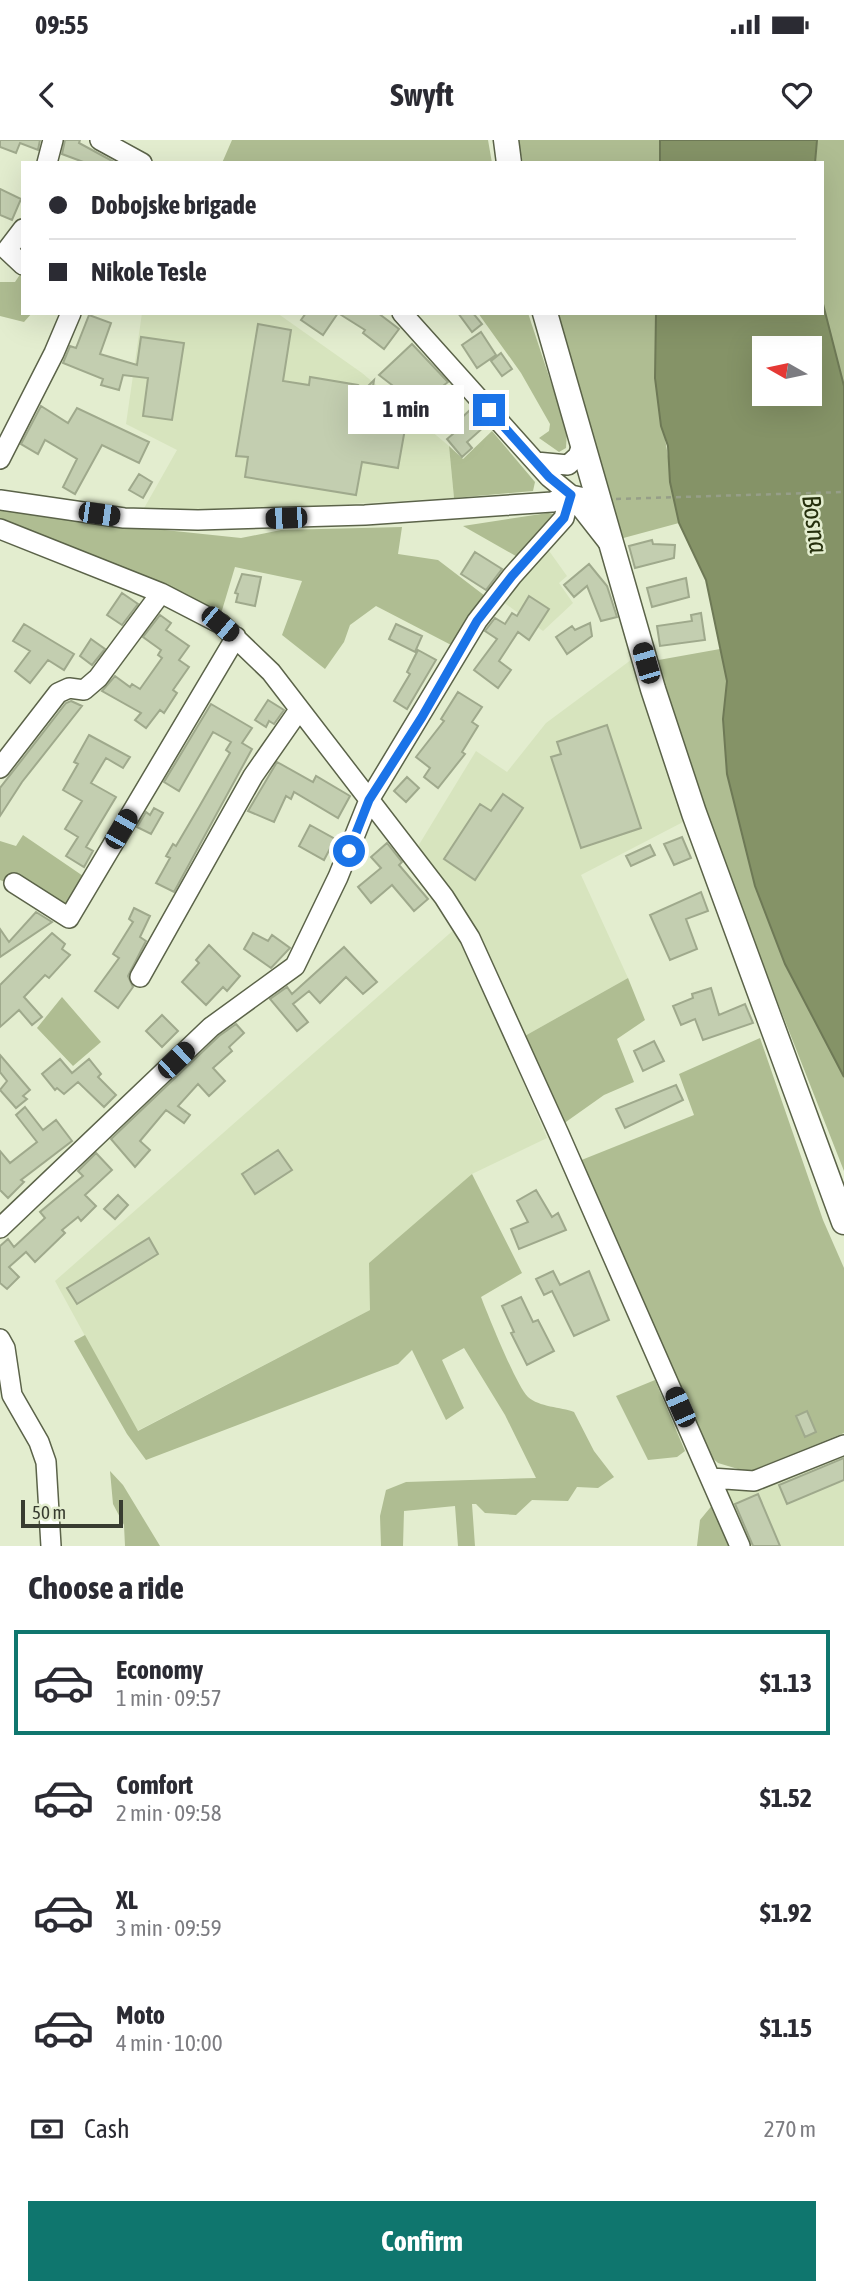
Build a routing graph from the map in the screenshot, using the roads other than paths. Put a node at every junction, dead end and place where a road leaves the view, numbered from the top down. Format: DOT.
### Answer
graph roads {
  1 [pos="53,140"];
  2 [pos="100,140"];
  3 [pos="506,140"];
  4 [pos="48,161"];
  5 [pos="138,161"];
  6 [pos="509,161"];
  7 [pos="21,231"];
  8 [pos="3,253"];
  9 [pos="21,264"];
  10 [pos="70,315"];
  11 [pos="404,315"];
  12 [pos="546,315"];
  13 [pos="582,445"];
  14 [pos="0,459"];
  15 [pos="536,462"];
  16 [pos="570,497"];
  17 [pos="598,499"];
  18 [pos="0,500"];
  19 [pos="0,529"];
  20 [pos="613,549"];
  21 [pos="161,593"];
  22 [pos="236,637"];
  23 [pos="299,710"];
  24 [pos="0,768"];
  25 [pos="369,800"];
  26 [pos="14,883"];
  27 [pos="140,977"];
  28 [pos="2,1222"];
  29 [pos="844,1222"];
  30 [pos="0,1339"];
  31 [pos="844,1445"];
  32 [pos="711,1478"];
  33 [pos="51,1546"];
  34 [pos="740,1546"];
  1 -- 4 [label="street"];
  2 -- 5 [label="street"];
  3 -- 6 [label="main road"];
  7 -- 8 [label="street"];
  8 -- 9 [label="street"];
  10 -- 14 [label="street"];
  11 -- 15 [label="street"];
  12 -- 13 [label="main road"];
  13 -- 15 [label="street"];
  13 -- 17 [label="main road"];
  15 -- 16 [label="street"];
  16 -- 17 [label="street"];
  16 -- 18 [label="street"];
  16 -- 20 [label="street"];
  16 -- 25 [label="street"];
  17 -- 20 [label="main road"];
  19 -- 21 [label="street"];
  20 -- 29 [label="main road"];
  21 -- 22 [label="street"];
  21 -- 24 [label="street"];
  22 -- 23 [label="street"];
  22 -- 26 [label="street"];
  23 -- 25 [label="street"];
  23 -- 27 [label="street"];
  25 -- 28 [label="street"];
  25 -- 32 [label="street"];
  30 -- 33 [label="street"];
  31 -- 32 [label="street"];
  32 -- 34 [label="street"];
}
